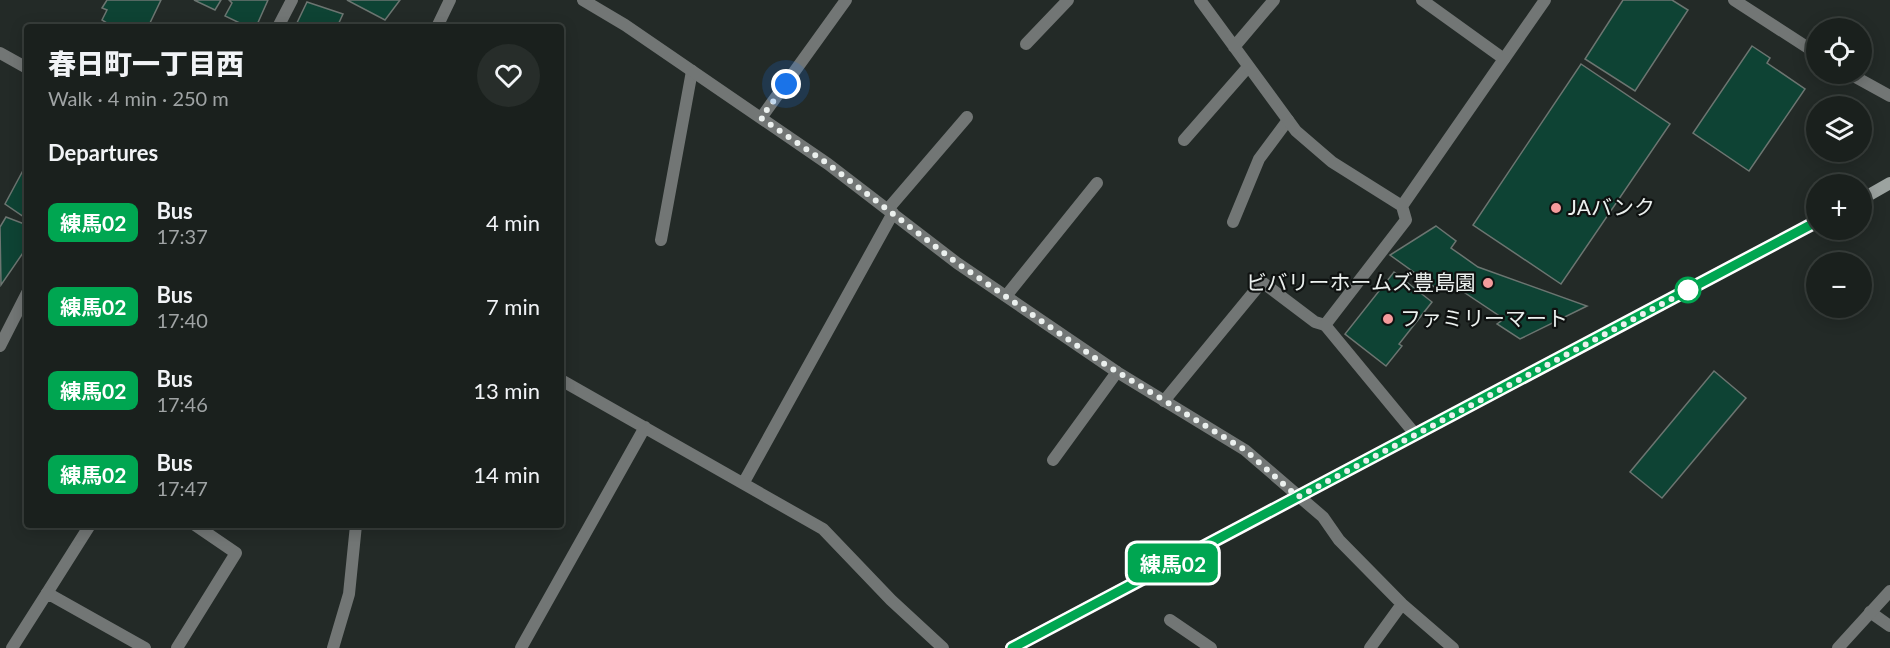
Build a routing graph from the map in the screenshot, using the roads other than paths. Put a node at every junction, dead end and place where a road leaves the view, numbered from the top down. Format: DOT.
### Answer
graph roads {
  1 [pos="292,0"];
  2 [pos="450,0"];
  3 [pos="583,0"];
  4 [pos="846,0"];
  5 [pos="1068,0"];
  6 [pos="1200,0"];
  7 [pos="1274,0"];
  8 [pos="1422,0"];
  9 [pos="1545,0"];
  10 [pos="1743,2"];
  11 [pos="280,24"];
  12 [pos="438,24"];
  13 [pos="1026,44"];
  14 [pos="1234,46"];
  15 [pos="1806,46"];
  16 [pos="0,53"];
  17 [pos="1504,59"];
  18 [pos="24,66"];
  19 [pos="1248,67"];
  20 [pos="692,71"];
  21 [pos="1868,84"];
  22 [pos="1890,96"];
  23 [pos="967,117"];
  24 [pos="761,118"];
  25 [pos="1288,120"];
  26 [pos="1184,140"];
  27 [pos="1097,183"];
  28 [pos="1890,183"];
  29 [pos="1872,193"];
  30 [pos="1402,206"];
  31 [pos="890,211"];
  32 [pos="1233,222"];
  33 [pos="1806,227"];
  34 [pos="661,240"];
  35 [pos="1006,296"];
  36 [pos="24,299"];
  37 [pos="1325,325"];
  38 [pos="0,345"];
  39 [pos="1117,372"];
  40 [pos="564,382"];
  41 [pos="1164,401"];
  42 [pos="645,427"];
  43 [pos="1415,434"];
  44 [pos="1053,460"];
  45 [pos="744,482"];
  46 [pos="1298,497"];
  47 [pos="88,528"];
  48 [pos="199,528"];
  49 [pos="356,528"];
  50 [pos="1890,591"];
  51 [pos="47,593"];
  52 [pos="1402,604"];
  53 [pos="1870,612"];
  54 [pos="1170,620"];
  55 [pos="1890,627"];
  56 [pos="12,648"];
  57 [pos="145,648"];
  58 [pos="177,648"];
  59 [pos="333,648"];
  60 [pos="521,648"];
  61 [pos="943,648"];
  62 [pos="1011,648"];
  63 [pos="1211,648"];
  64 [pos="1370,648"];
  65 [pos="1453,648"];
  66 [pos="1838,648"];
  1 -- 11 [label="street"];
  2 -- 12 [label="street"];
  3 -- 20 [label="street"];
  4 -- 24 [label="street"];
  5 -- 13 [label="street"];
  6 -- 14 [label="street"];
  7 -- 14 [label="street"];
  8 -- 17 [label="street"];
  9 -- 17 [label="street"];
  10 -- 15 [label="street"];
  14 -- 19 [label="street"];
  16 -- 18 [label="street"];
  17 -- 30 [label="street"];
  19 -- 25 [label="street"];
  19 -- 26 [label="street"];
  20 -- 24 [label="street"];
  20 -- 34 [label="street"];
  21 -- 22 [label="street"];
  23 -- 31 [label="street"];
  24 -- 31 [label="street"];
  25 -- 30 [label="street"];
  25 -- 32 [label="street"];
  27 -- 35 [label="street"];
  28 -- 29 [label="main road"];
  30 -- 37 [label="street"];
  31 -- 35 [label="street"];
  31 -- 45 [label="street"];
  33 -- 43 [label="main road"];
  35 -- 39 [label="street"];
  36 -- 38 [label="street"];
  37 -- 41 [label="street"];
  37 -- 43 [label="street"];
  39 -- 41 [label="street"];
  39 -- 44 [label="street"];
  40 -- 42 [label="street"];
  41 -- 46 [label="street"];
  42 -- 45 [label="street"];
  42 -- 60 [label="street"];
  43 -- 46 [label="main road"];
  45 -- 61 [label="street"];
  46 -- 52 [label="street"];
  46 -- 62 [label="main road"];
  47 -- 51 [label="street"];
  48 -- 58 [label="street"];
  49 -- 59 [label="street"];
  50 -- 53 [label="street"];
  51 -- 56 [label="street"];
  51 -- 57 [label="street"];
  52 -- 64 [label="street"];
  52 -- 65 [label="street"];
  53 -- 55 [label="street"];
  53 -- 66 [label="street"];
  54 -- 63 [label="street"];
}
